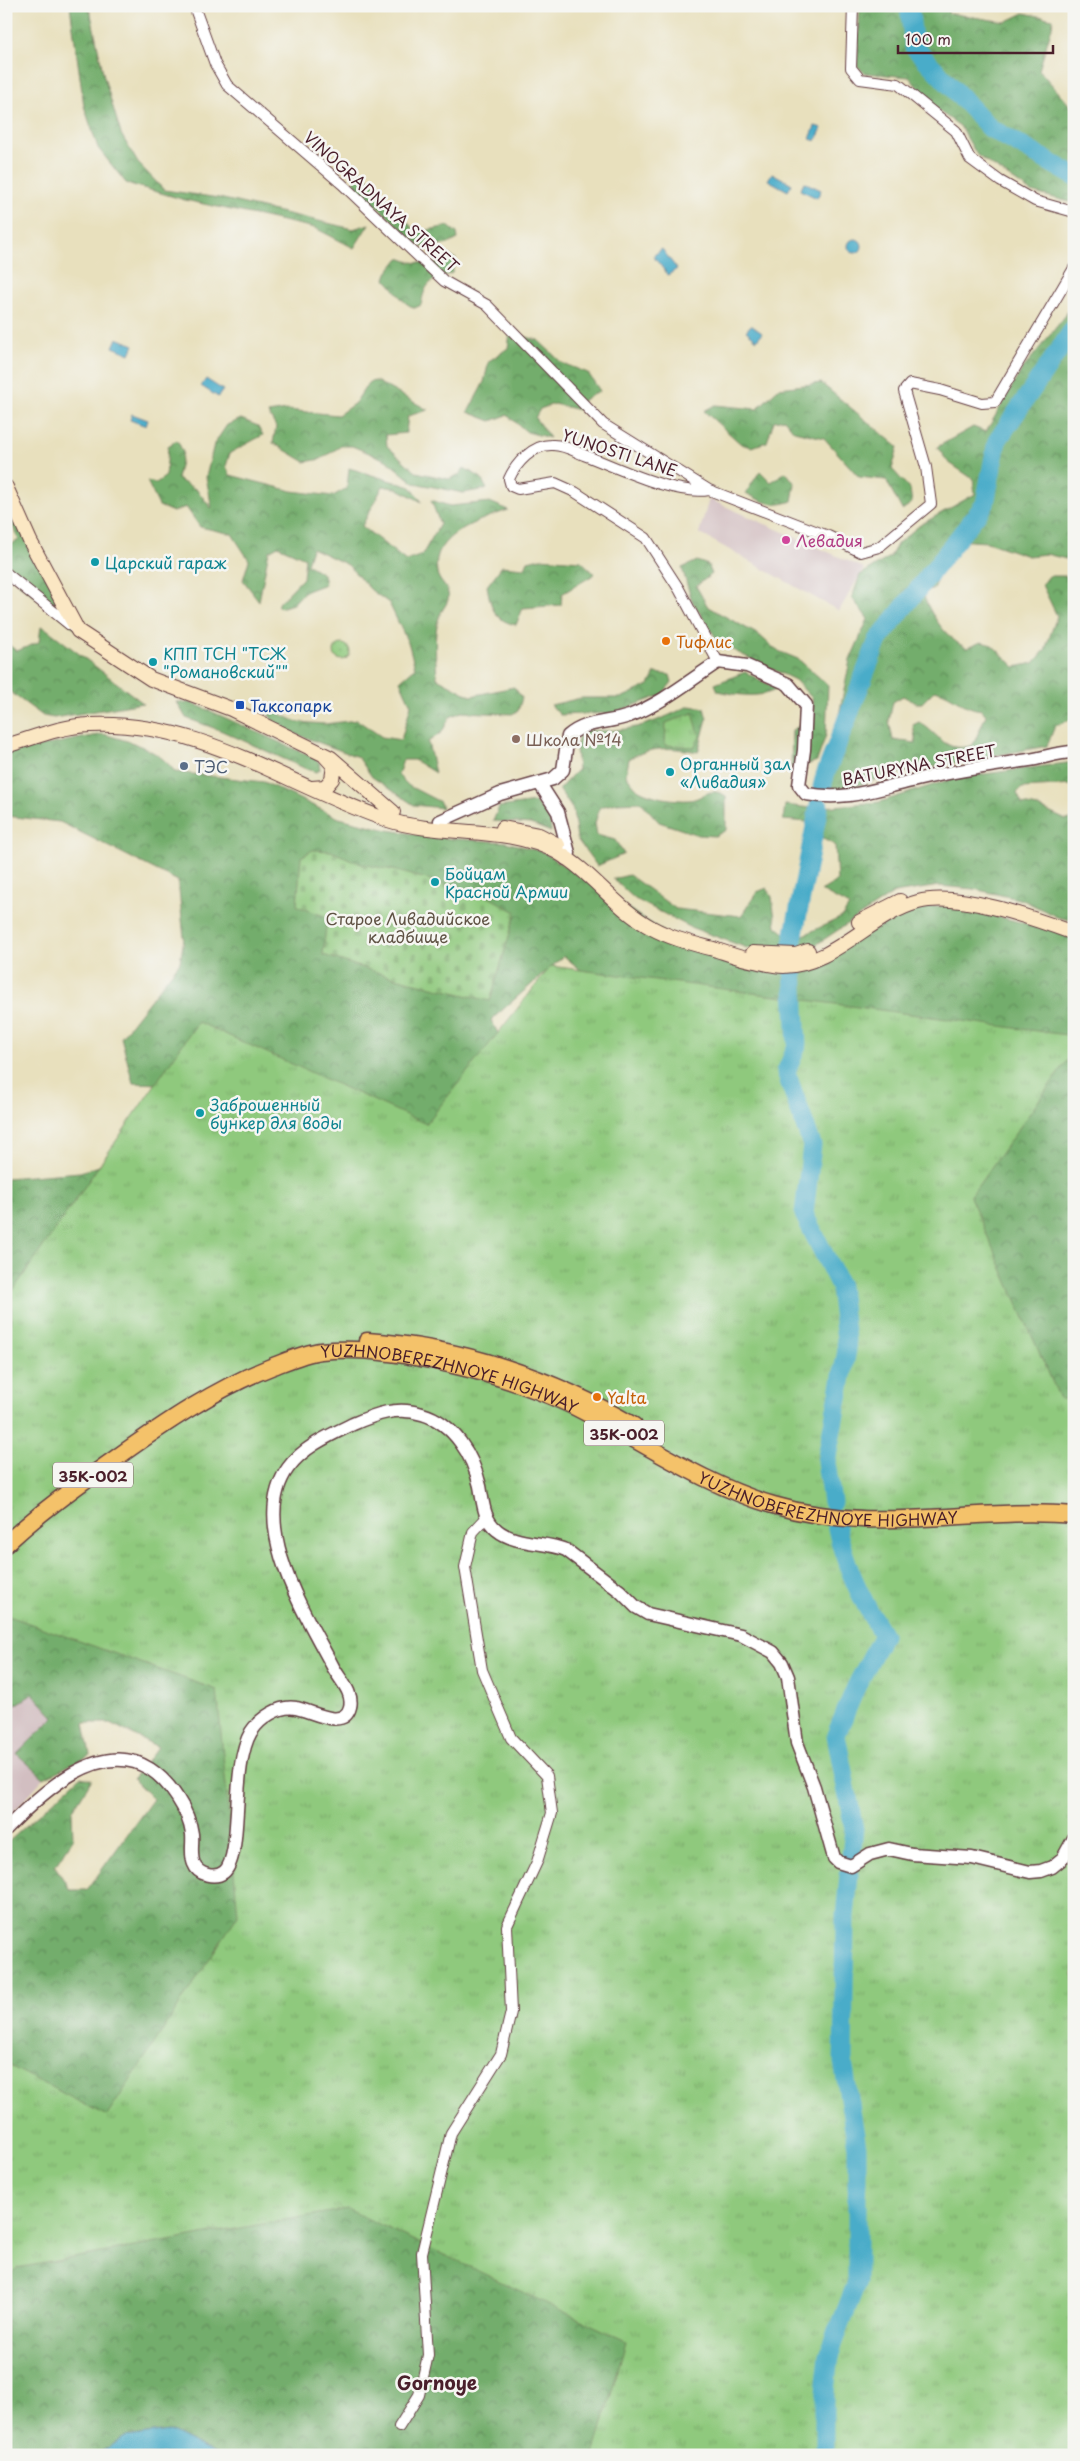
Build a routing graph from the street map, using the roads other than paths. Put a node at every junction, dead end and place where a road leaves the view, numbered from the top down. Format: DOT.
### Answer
graph roads {
  1 [pos="194,6"];
  2 [pos="853,6"];
  3 [pos="1074,212"];
  4 [pos="1074,268"];
  5 [pos="6,486"];
  6 [pos="709,490"];
  7 [pos="6,573"];
  8 [pos="78,631"];
  9 [pos="718,662"];
  10 [pos="6,738"];
  11 [pos="6,746"];
  12 [pos="1074,752"];
  13 [pos="325,754"];
  14 [pos="540,784"];
  15 [pos="317,786"];
  16 [pos="379,808"];
  17 [pos="392,816"];
  18 [pos="440,821"];
  19 [pos="420,826"];
  20 [pos="568,856"];
  21 [pos="1074,928"];
  22 [pos="1074,934"];
  23 [pos="1074,1506"];
  24 [pos="1074,1515"];
  25 [pos="487,1517"];
  26 [pos="6,1533"];
  27 [pos="6,1544"];
  28 [pos="6,1829"];
  29 [pos="1074,1838"];
  30 [pos="399,2427"];
  1 -- 6 [label="street, VINOGRADNAYA STREET"];
  2 -- 3 [label="street"];
  4 -- 6 [label="street, VINOGRADNAYA STREET"];
  5 -- 8 [label="main road"];
  6 -- 9 [label="street, YUNOSTI LANE"];
  7 -- 8 [label="street"];
  8 -- 13 [label="main road"];
  9 -- 12 [label="street, BATURYNA STREET"];
  9 -- 14 [label="street"];
  10 -- 15 [label="main road"];
  11 -- 15 [label="main road"];
  13 -- 15 [label="main road"];
  13 -- 16 [label="main road"];
  13 -- 17 [label="main road"];
  14 -- 18 [label="street"];
  14 -- 20 [label="street"];
  15 -- 16 [label="main road"];
  15 -- 17 [label="main road"];
  16 -- 17 [label="main road"];
  17 -- 18 [label="main road"];
  17 -- 19 [label="main road"];
  18 -- 19 [label="main road"];
  18 -- 20 [label="main road"];
  19 -- 20 [label="main road"];
  20 -- 21 [label="main road"];
  20 -- 22 [label="main road"];
  23 -- 26 [label="highway, YUZHNOBEREZHNOYE HIGHWAY / 35К-002"];
  24 -- 27 [label="highway, YUZHNOBEREZHNOYE HIGHWAY / 35К-002"];
  25 -- 28 [label="street"];
  25 -- 29 [label="street"];
  25 -- 30 [label="street"];
}
